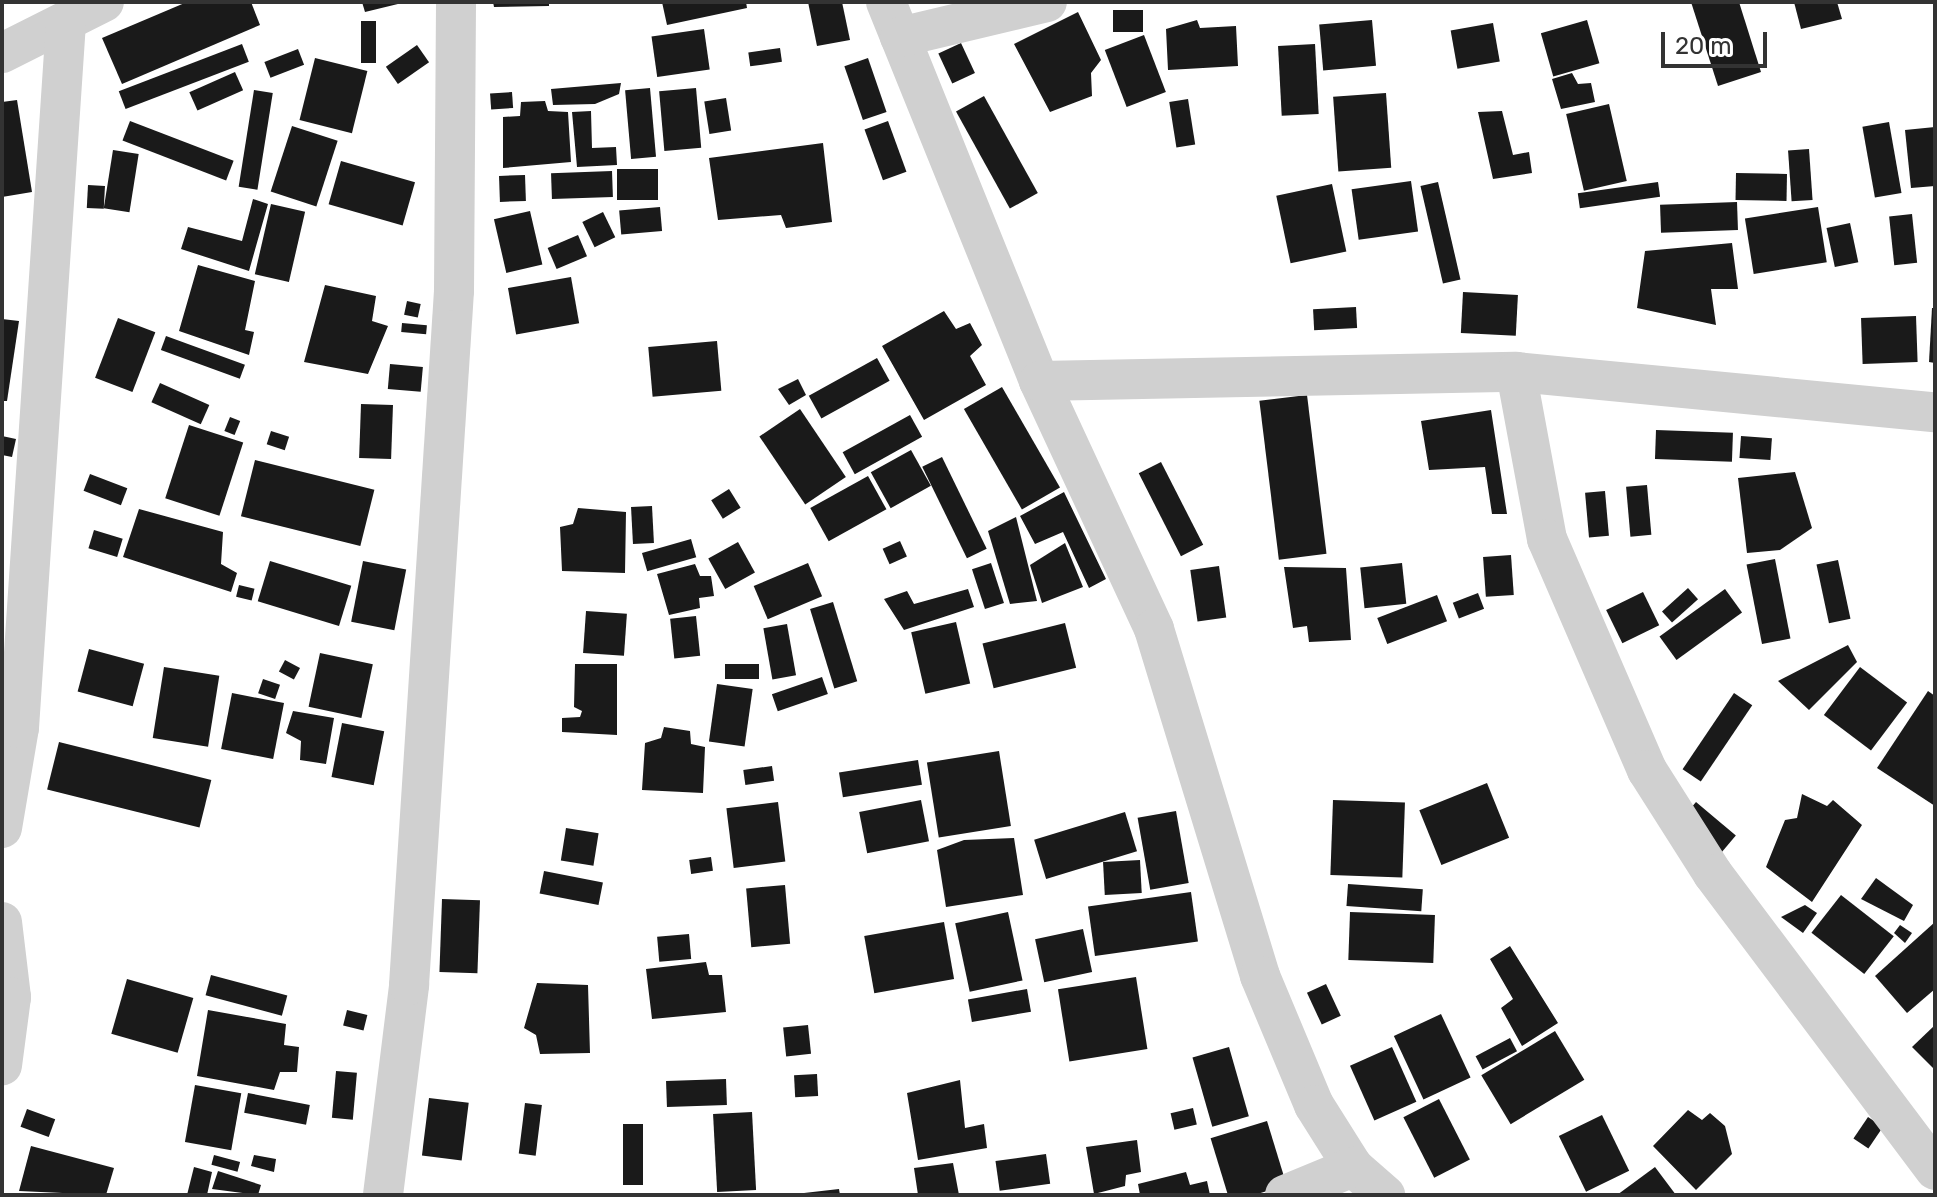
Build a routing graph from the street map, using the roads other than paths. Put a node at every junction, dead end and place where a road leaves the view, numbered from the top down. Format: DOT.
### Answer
graph roads {
  1 [pos="104,2"];
  2 [pos="456,2"];
  3 [pos="959,2"];
  4 [pos="1047,2"];
  5 [pos="893,20"];
  6 [pos="66,22"];
  7 [pos="2,53"];
  8 [pos="1516,372"];
  9 [pos="1039,381"];
  10 [pos="1935,412"];
  11 [pos="2,828"];
  12 [pos="2,922"];
  13 [pos="2,1065"];
  14 [pos="1353,1167"];
  15 [pos="1935,1170"];
  16 [pos="383,1195"];
  17 [pos="1285,1195"];
  18 [pos="1385,1195"];
  1 -- 6 [label="street"];
  2 -- 16 [label="street"];
  3 -- 5 [label="street"];
  4 -- 5 [label="street"];
  5 -- 9 [label="street"];
  6 -- 7 [label="street"];
  6 -- 11 [label="street"];
  8 -- 9 [label="street"];
  8 -- 10 [label="street"];
  8 -- 15 [label="street"];
  9 -- 14 [label="street"];
  12 -- 13 [label="street"];
  14 -- 17 [label="street"];
  14 -- 18 [label="street"];
}
